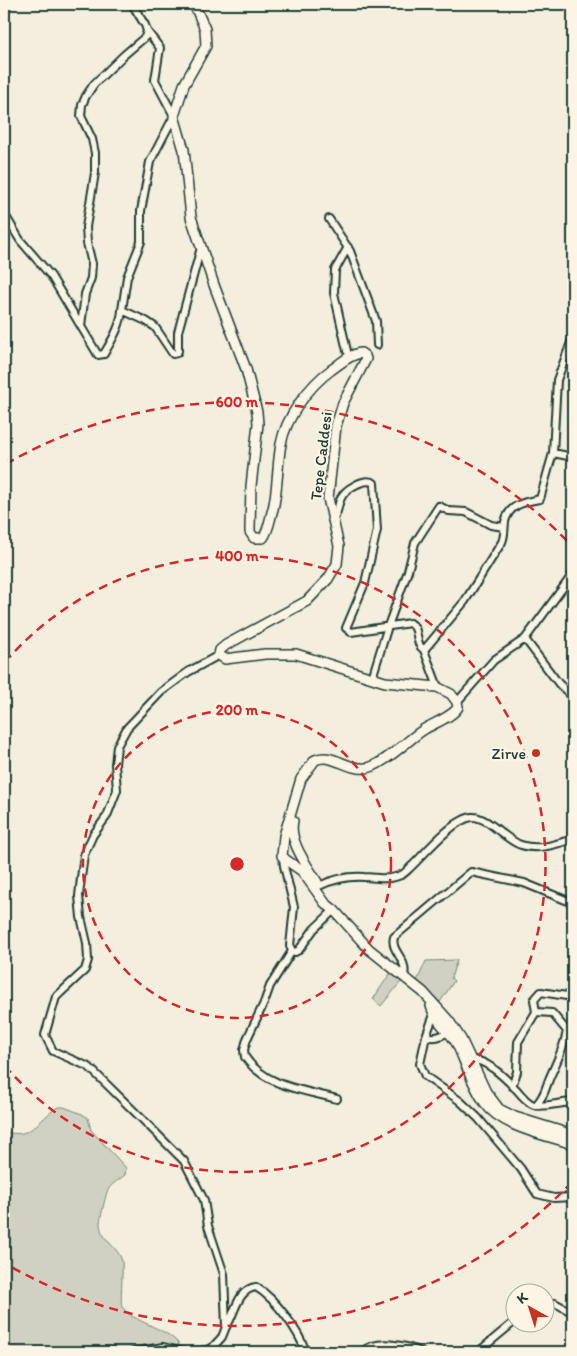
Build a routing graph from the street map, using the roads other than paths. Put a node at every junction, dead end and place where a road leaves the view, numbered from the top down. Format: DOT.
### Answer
graph roads {
  1 [pos="9,4"];
  2 [pos="92,4"];
  3 [pos="97,4"];
  4 [pos="132,4"];
  5 [pos="194,4"];
  6 [pos="4,6"];
  7 [pos="147,31"];
  8 [pos="174,116"];
  9 [pos="4,209"];
  10 [pos="329,219"];
  11 [pos="348,247"];
  12 [pos="202,248"];
  13 [pos="122,310"];
  14 [pos="81,326"];
  15 [pos="573,337"];
  16 [pos="377,345"];
  17 [pos="347,351"];
  18 [pos="554,453"];
  19 [pos="573,457"];
  20 [pos="332,520"];
  21 [pos="504,527"];
  22 [pos="573,574"];
  23 [pos="388,626"];
  24 [pos="525,639"];
  25 [pos="424,650"];
  26 [pos="219,655"];
  27 [pos="372,678"];
  28 [pos="438,687"];
  29 [pos="573,697"];
  30 [pos="457,702"];
  31 [pos="309,768"];
  32 [pos="573,840"];
  33 [pos="282,846"];
  34 [pos="298,848"];
  35 [pos="286,860"];
  36 [pos="319,886"];
  37 [pos="573,903"];
  38 [pos="334,910"];
  39 [pos="292,951"];
  40 [pos="404,976"];
  41 [pos="573,997"];
  42 [pos="436,1011"];
  43 [pos="536,1012"];
  44 [pos="450,1029"];
  45 [pos="570,1031"];
  46 [pos="426,1036"];
  47 [pos="467,1061"];
  48 [pos="512,1086"];
  49 [pos="337,1099"];
  50 [pos="573,1102"];
  51 [pos="536,1106"];
  52 [pos="573,1135"];
  53 [pos="573,1144"];
  54 [pos="573,1197"];
  55 [pos="554,1302"];
  56 [pos="573,1313"];
  57 [pos="226,1327"];
  58 [pos="504,1330"];
  59 [pos="134,1352"];
  60 [pos="184,1352"];
  61 [pos="196,1352"];
  62 [pos="306,1352"];
  63 [pos="362,1352"];
  64 [pos="421,1352"];
  65 [pos="478,1352"];
  1 -- 6 [label="street"];
  2 -- 3 [label="street"];
  4 -- 7 [label="street"];
  5 -- 8 [label="street"];
  7 -- 8 [label="street"];
  7 -- 14 [label="street"];
  8 -- 12 [label="street, Tepe Caddesi"];
  8 -- 13 [label="street"];
  9 -- 14 [label="street"];
  10 -- 11 [label="street"];
  11 -- 16 [label="street"];
  11 -- 17 [label="street"];
  12 -- 13 [label="street"];
  12 -- 20 [label="street, Tepe Caddesi"];
  13 -- 14 [label="street"];
  15 -- 18 [label="street"];
  18 -- 19 [label="street"];
  18 -- 21 [label="street"];
  20 -- 23 [label="street"];
  20 -- 26 [label="street, Tepe Caddesi"];
  21 -- 23 [label="street"];
  21 -- 25 [label="street"];
  22 -- 24 [label="street"];
  23 -- 25 [label="street"];
  23 -- 27 [label="street"];
  24 -- 29 [label="street"];
  24 -- 30 [label="street"];
  25 -- 28 [label="street"];
  26 -- 27 [label="street"];
  26 -- 57 [label="street"];
  27 -- 28 [label="street"];
  28 -- 30 [label="street"];
  30 -- 31 [label="street"];
  31 -- 33 [label="street"];
  31 -- 34 [label="street"];
  32 -- 36 [label="street"];
  33 -- 34 [label="street"];
  33 -- 35 [label="street"];
  34 -- 35 [label="street"];
  34 -- 36 [label="street"];
  35 -- 38 [label="street"];
  35 -- 39 [label="street"];
  36 -- 38 [label="street"];
  37 -- 40 [label="street"];
  38 -- 39 [label="street"];
  38 -- 40 [label="street"];
  39 -- 49 [label="street"];
  40 -- 42 [label="street"];
  41 -- 43 [label="street"];
  42 -- 44 [label="street"];
  42 -- 46 [label="street"];
  43 -- 45 [label="street"];
  43 -- 48 [label="street"];
  44 -- 46 [label="street"];
  44 -- 47 [label="street"];
  45 -- 51 [label="street"];
  46 -- 54 [label="street"];
  47 -- 48 [label="street"];
  47 -- 52 [label="street"];
  47 -- 53 [label="street"];
  48 -- 51 [label="street"];
  50 -- 51 [label="street"];
  55 -- 56 [label="street"];
  57 -- 61 [label="street"];
  57 -- 62 [label="street"];
  58 -- 65 [label="street"];
  59 -- 60 [label="street"];
  63 -- 64 [label="street"];
}
